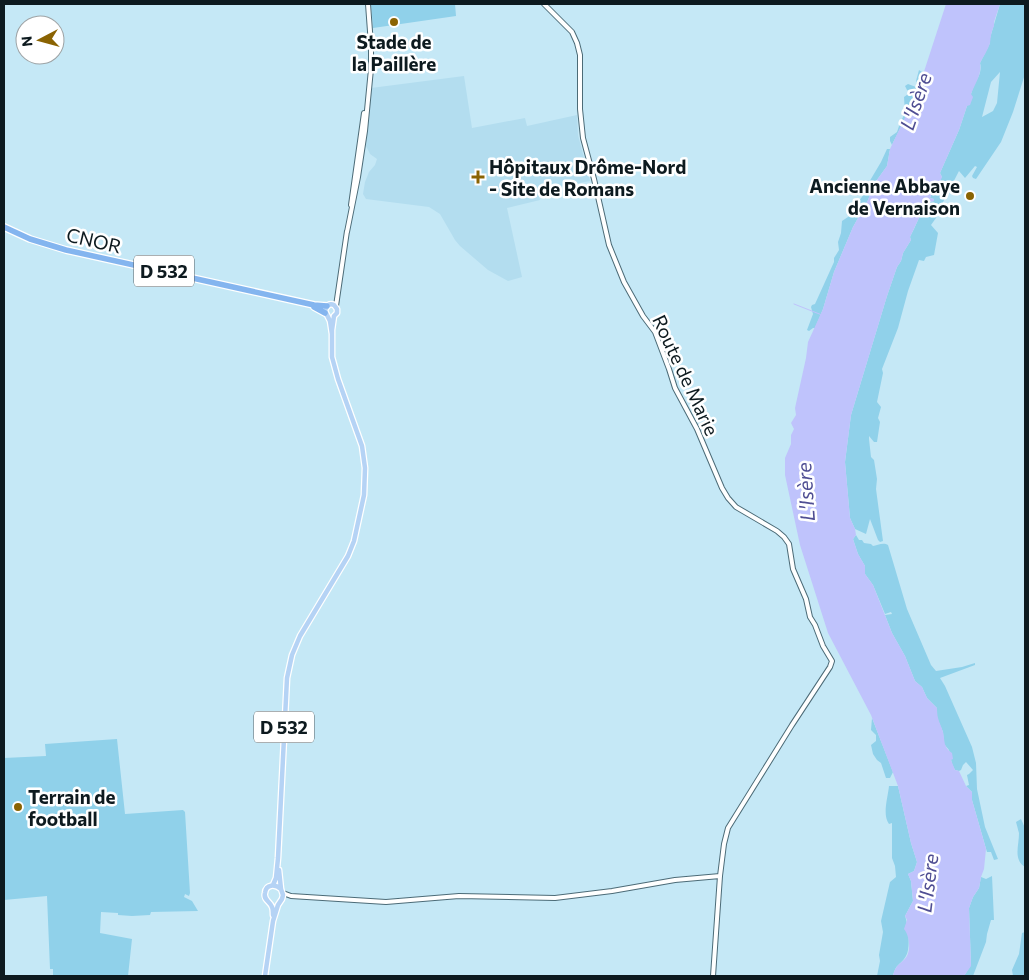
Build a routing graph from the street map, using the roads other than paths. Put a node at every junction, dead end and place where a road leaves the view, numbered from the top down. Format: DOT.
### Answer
graph roads {
  1 [pos="368,4"];
  2 [pos="544,4"];
  3 [pos="369,86"];
  4 [pos="4,227"];
  5 [pos="4,231"];
  6 [pos="347,232"];
  7 [pos="339,287"];
  8 [pos="336,306"];
  9 [pos="328,310"];
  10 [pos="334,316"];
  11 [pos="332,334"];
  12 [pos="278,858"];
  13 [pos="720,876"];
  14 [pos="273,885"];
  15 [pos="282,891"];
  16 [pos="291,896"];
  17 [pos="281,900"];
  18 [pos="270,903"];
  19 [pos="273,926"];
  20 [pos="265,976"];
  21 [pos="713,976"];
  1 -- 3 [label="street"];
  2 -- 13 [label="street, Route de Marie"];
  3 -- 6 [label="street"];
  3 -- 6 [label="street"];
  4 -- 9 [label="highway, CNOR / D 532"];
  5 -- 9 [label="highway, CNOR / D 532"];
  6 -- 7 [label="street"];
  7 -- 8 [label="street"];
  7 -- 9 [label="street"];
  8 -- 9 [label="main road"];
  8 -- 10 [label="main road"];
  9 -- 10 [label="main road"];
  9 -- 11 [label="main road, D 532"];
  10 -- 11 [label="main road, D 532"];
  11 -- 12 [label="main road, D 532"];
  12 -- 14 [label="main road, D 532"];
  12 -- 15 [label="main road, D 532"];
  13 -- 16 [label="street"];
  13 -- 21 [label="street"];
  14 -- 15 [label="main road"];
  14 -- 18 [label="main road"];
  15 -- 16 [label="street"];
  15 -- 17 [label="main road"];
  16 -- 17 [label="street"];
  17 -- 18 [label="main road"];
  17 -- 19 [label="main road"];
  18 -- 19 [label="main road"];
  19 -- 20 [label="main road"];
}
